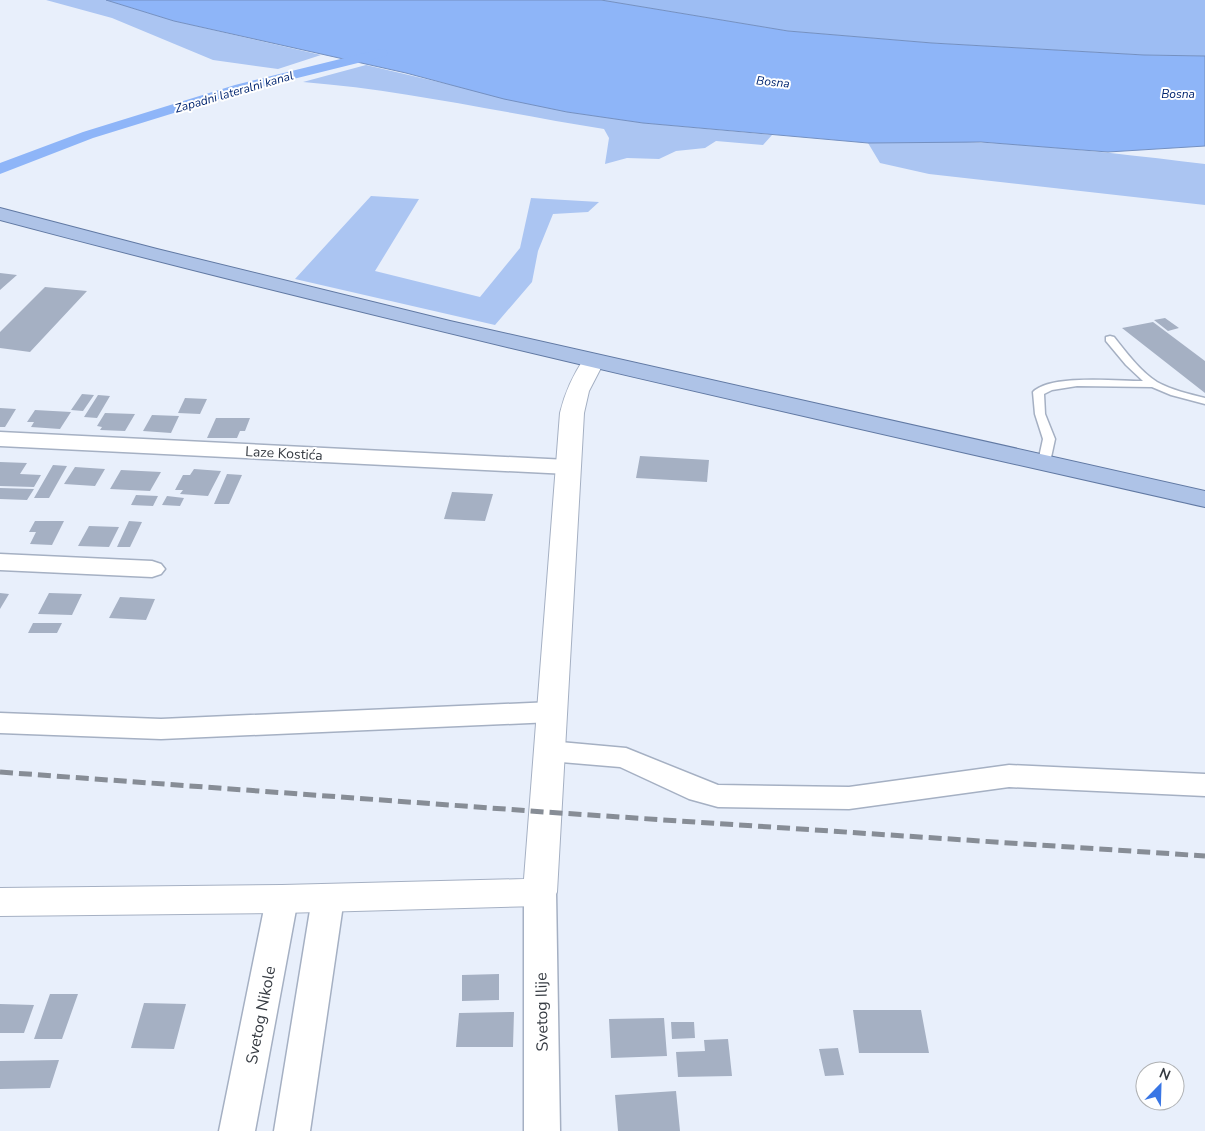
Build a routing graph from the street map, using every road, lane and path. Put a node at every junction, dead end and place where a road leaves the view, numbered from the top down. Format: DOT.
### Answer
graph roads {
  1 [pos="0,214"];
  2 [pos="1110,338"];
  3 [pos="593,362"];
  4 [pos="1153,384"];
  5 [pos="1205,401"];
  6 [pos="0,440"];
  7 [pos="1044,462"];
  8 [pos="568,467"];
  9 [pos="1205,499"];
  10 [pos="0,562"];
  11 [pos="152,569"];
  12 [pos="552,712"];
  13 [pos="0,723"];
  14 [pos="549,751"];
  15 [pos="1205,786"];
  16 [pos="540,892"];
  17 [pos="328,898"];
  18 [pos="282,899"];
  19 [pos="6,908"];
  20 [pos="237,1131"];
  21 [pos="292,1131"];
  22 [pos="542,1131"];
  1 -- 3 [label="main road"];
  2 -- 4 [label="lane"];
  3 -- 7 [label="main road"];
  3 -- 8 [label="street"];
  4 -- 5 [label="lane"];
  4 -- 7 [label="lane"];
  6 -- 8 [label="street, Laze Kostića"];
  7 -- 9 [label="main road"];
  8 -- 12 [label="street"];
  10 -- 11 [label="street"];
  12 -- 13 [label="street"];
  12 -- 14 [label="street"];
  14 -- 15 [label="street"];
  14 -- 16 [label="street"];
  16 -- 17 [label="street"];
  16 -- 22 [label="street, Svetog Ilije"];
  17 -- 18 [label="street"];
  17 -- 21 [label="street"];
  18 -- 19 [label="street"];
  18 -- 20 [label="street, Svetog Nikole"];
}
